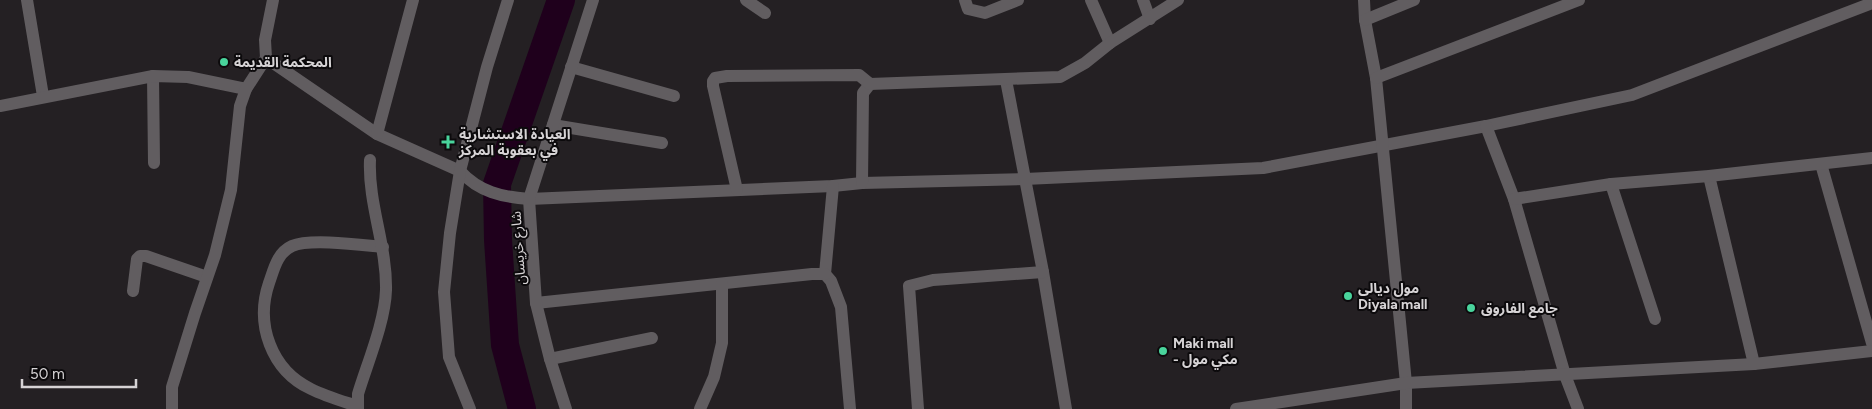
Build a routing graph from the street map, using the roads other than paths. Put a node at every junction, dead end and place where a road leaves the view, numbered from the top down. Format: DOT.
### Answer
graph roads {
  1 [pos="28,0"];
  2 [pos="273,0"];
  3 [pos="414,0"];
  4 [pos="508,0"];
  5 [pos="593,0"];
  6 [pos="746,0"];
  7 [pos="964,0"];
  8 [pos="1018,0"];
  9 [pos="1091,0"];
  10 [pos="1142,0"];
  11 [pos="1178,0"];
  12 [pos="1364,0"];
  13 [pos="1414,0"];
  14 [pos="1572,1"];
  15 [pos="1872,3"];
  16 [pos="765,13"];
  17 [pos="1150,19"];
  18 [pos="1365,20"];
  19 [pos="1110,43"];
  20 [pos="266,58"];
  21 [pos="571,67"];
  22 [pos="153,76"];
  23 [pos="1376,78"];
  24 [pos="1006,80"];
  25 [pos="870,84"];
  26 [pos="246,89"];
  27 [pos="43,96"];
  28 [pos="674,96"];
  29 [pos="0,106"];
  30 [pos="553,125"];
  31 [pos="1486,126"];
  32 [pos="377,134"];
  33 [pos="662,143"];
  34 [pos="1382,145"];
  35 [pos="1872,158"];
  36 [pos="370,160"];
  37 [pos="154,163"];
  38 [pos="1821,164"];
  39 [pos="460,171"];
  40 [pos="1709,176"];
  41 [pos="1025,179"];
  42 [pos="862,183"];
  43 [pos="1612,184"];
  44 [pos="834,186"];
  45 [pos="737,190"];
  46 [pos="529,199"];
  47 [pos="1514,199"];
  48 [pos="383,247"];
  49 [pos="1043,272"];
  50 [pos="825,274"];
  51 [pos="208,277"];
  52 [pos="722,284"];
  53 [pos="133,290"];
  54 [pos="536,302"];
  55 [pos="1655,319"];
  56 [pos="652,338"];
  57 [pos="1872,343"];
  58 [pos="1872,351"];
  59 [pos="550,359"];
  60 [pos="1754,364"];
  61 [pos="1565,375"];
  62 [pos="1406,383"];
  63 [pos="357,408"];
  64 [pos="172,409"];
  65 [pos="470,409"];
  66 [pos="566,409"];
  67 [pos="700,409"];
  68 [pos="850,409"];
  69 [pos="918,409"];
  70 [pos="1066,409"];
  71 [pos="1236,409"];
  72 [pos="1406,409"];
  73 [pos="1578,409"];
  1 -- 27 [label="street"];
  2 -- 20 [label="street"];
  3 -- 32 [label="street"];
  4 -- 39 [label="street"];
  5 -- 21 [label="street, شارع خريسان"];
  6 -- 16 [label="street"];
  7 -- 8 [label="street"];
  9 -- 19 [label="street"];
  10 -- 17 [label="street"];
  11 -- 17 [label="street"];
  12 -- 18 [label="street"];
  13 -- 18 [label="street"];
  14 -- 23 [label="street"];
  15 -- 31 [label="street"];
  17 -- 19 [label="street"];
  18 -- 23 [label="street"];
  19 -- 24 [label="street"];
  20 -- 26 [label="street"];
  20 -- 32 [label="street"];
  21 -- 28 [label="street"];
  21 -- 30 [label="street, شارع خريسان"];
  22 -- 26 [label="street"];
  22 -- 27 [label="street"];
  22 -- 37 [label="street"];
  23 -- 34 [label="street"];
  24 -- 25 [label="street"];
  24 -- 41 [label="street"];
  25 -- 42 [label="street"];
  25 -- 45 [label="street"];
  26 -- 51 [label="street"];
  27 -- 29 [label="street"];
  30 -- 33 [label="street"];
  30 -- 46 [label="street, شارع خريسان"];
  31 -- 34 [label="street"];
  31 -- 47 [label="street"];
  32 -- 39 [label="street"];
  34 -- 41 [label="street"];
  34 -- 62 [label="street"];
  35 -- 38 [label="street"];
  36 -- 48 [label="street"];
  38 -- 40 [label="street"];
  38 -- 57 [label="street"];
  39 -- 46 [label="street"];
  39 -- 65 [label="street"];
  40 -- 43 [label="street"];
  40 -- 60 [label="street"];
  41 -- 42 [label="street"];
  41 -- 49 [label="street"];
  42 -- 44 [label="street"];
  43 -- 47 [label="street"];
  43 -- 55 [label="street"];
  44 -- 45 [label="street"];
  44 -- 50 [label="street"];
  45 -- 46 [label="street"];
  46 -- 54 [label="street, شارع خريسان"];
  47 -- 61 [label="street"];
  48 -- 63 [label="street"];
  48 -- 63 [label="street"];
  49 -- 69 [label="street"];
  49 -- 70 [label="street"];
  50 -- 52 [label="street"];
  50 -- 68 [label="street"];
  51 -- 53 [label="street"];
  51 -- 64 [label="street"];
  52 -- 54 [label="street"];
  52 -- 67 [label="street"];
  54 -- 59 [label="street, شارع خريسان"];
  56 -- 59 [label="street"];
  58 -- 60 [label="street"];
  59 -- 66 [label="street, شارع خريسان"];
  60 -- 61 [label="street"];
  61 -- 62 [label="street"];
  61 -- 73 [label="street"];
  62 -- 71 [label="street"];
  62 -- 72 [label="street"];
}
